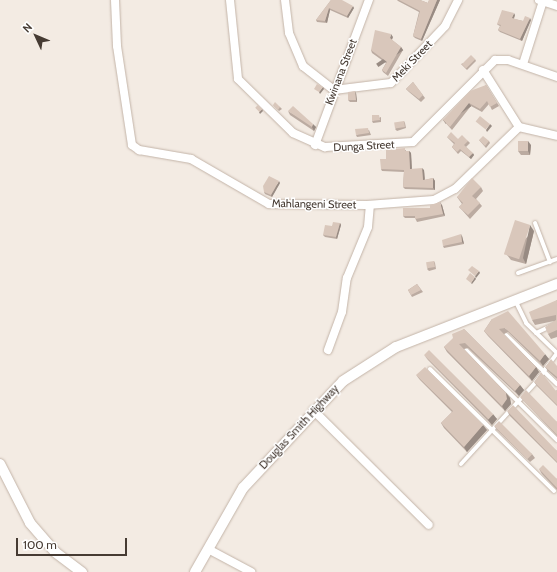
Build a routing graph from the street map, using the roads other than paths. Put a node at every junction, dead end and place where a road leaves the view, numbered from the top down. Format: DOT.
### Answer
graph roads {
  1 [pos="115,0"];
  2 [pos="230,0"];
  3 [pos="285,0"];
  4 [pos="369,0"];
  5 [pos="458,0"];
  6 [pos="541,1"];
  7 [pos="557,6"];
  8 [pos="523,64"];
  9 [pos="483,70"];
  10 [pos="557,77"];
  11 [pos="334,90"];
  12 [pos="519,127"];
  13 [pos="557,136"];
  14 [pos="316,145"];
  15 [pos="370,205"];
  16 [pos="535,223"];
  17 [pos="557,259"];
  18 [pos="550,262"];
  19 [pos="518,273"];
  20 [pos="557,284"];
  21 [pos="515,300"];
  22 [pos="557,324"];
  23 [pos="536,333"];
  24 [pos="506,335"];
  25 [pos="328,350"];
  26 [pos="466,350"];
  27 [pos="557,353"];
  28 [pos="430,369"];
  29 [pos="544,371"];
  30 [pos="557,384"];
  31 [pos="519,402"];
  32 [pos="311,412"];
  33 [pos="492,432"];
  34 [pos="557,440"];
  35 [pos="0,464"];
  36 [pos="461,464"];
  37 [pos="554,491"];
  38 [pos="429,525"];
  39 [pos="208,549"];
  40 [pos="82,572"];
  41 [pos="195,572"];
  42 [pos="251,572"];
  1 -- 15 [label="street, Mahlangeni Street"];
  2 -- 14 [label="street, Dunga Street"];
  3 -- 11 [label="street"];
  4 -- 11 [label="street, Kwinana Street"];
  5 -- 11 [label="street, Meki Street"];
  6 -- 7 [label="street"];
  6 -- 8 [label="street"];
  8 -- 9 [label="street, Dunga Street"];
  8 -- 10 [label="street, Dunga Street"];
  9 -- 12 [label="street"];
  9 -- 14 [label="street, Dunga Street"];
  11 -- 14 [label="street, Kwinana Street"];
  12 -- 13 [label="street"];
  12 -- 15 [label="street, Mahlangeni Street"];
  15 -- 25 [label="street"];
  16 -- 18 [label="lane"];
  17 -- 18 [label="lane"];
  18 -- 19 [label="lane"];
  20 -- 21 [label="street, Douglas Smith Highway"];
  21 -- 23 [label="lane"];
  21 -- 32 [label="street, Douglas Smith Highway"];
  22 -- 23 [label="lane"];
  23 -- 27 [label="lane"];
  24 -- 29 [label="lane"];
  26 -- 31 [label="lane"];
  27 -- 29 [label="lane"];
  28 -- 33 [label="lane"];
  29 -- 30 [label="lane"];
  29 -- 31 [label="lane"];
  31 -- 33 [label="lane"];
  31 -- 34 [label="lane"];
  32 -- 38 [label="street"];
  32 -- 39 [label="street, Douglas Smith Highway"];
  33 -- 36 [label="lane"];
  33 -- 37 [label="lane"];
  35 -- 40 [label="street"];
  39 -- 41 [label="street, Douglas Smith Highway"];
  39 -- 42 [label="street"];
}
